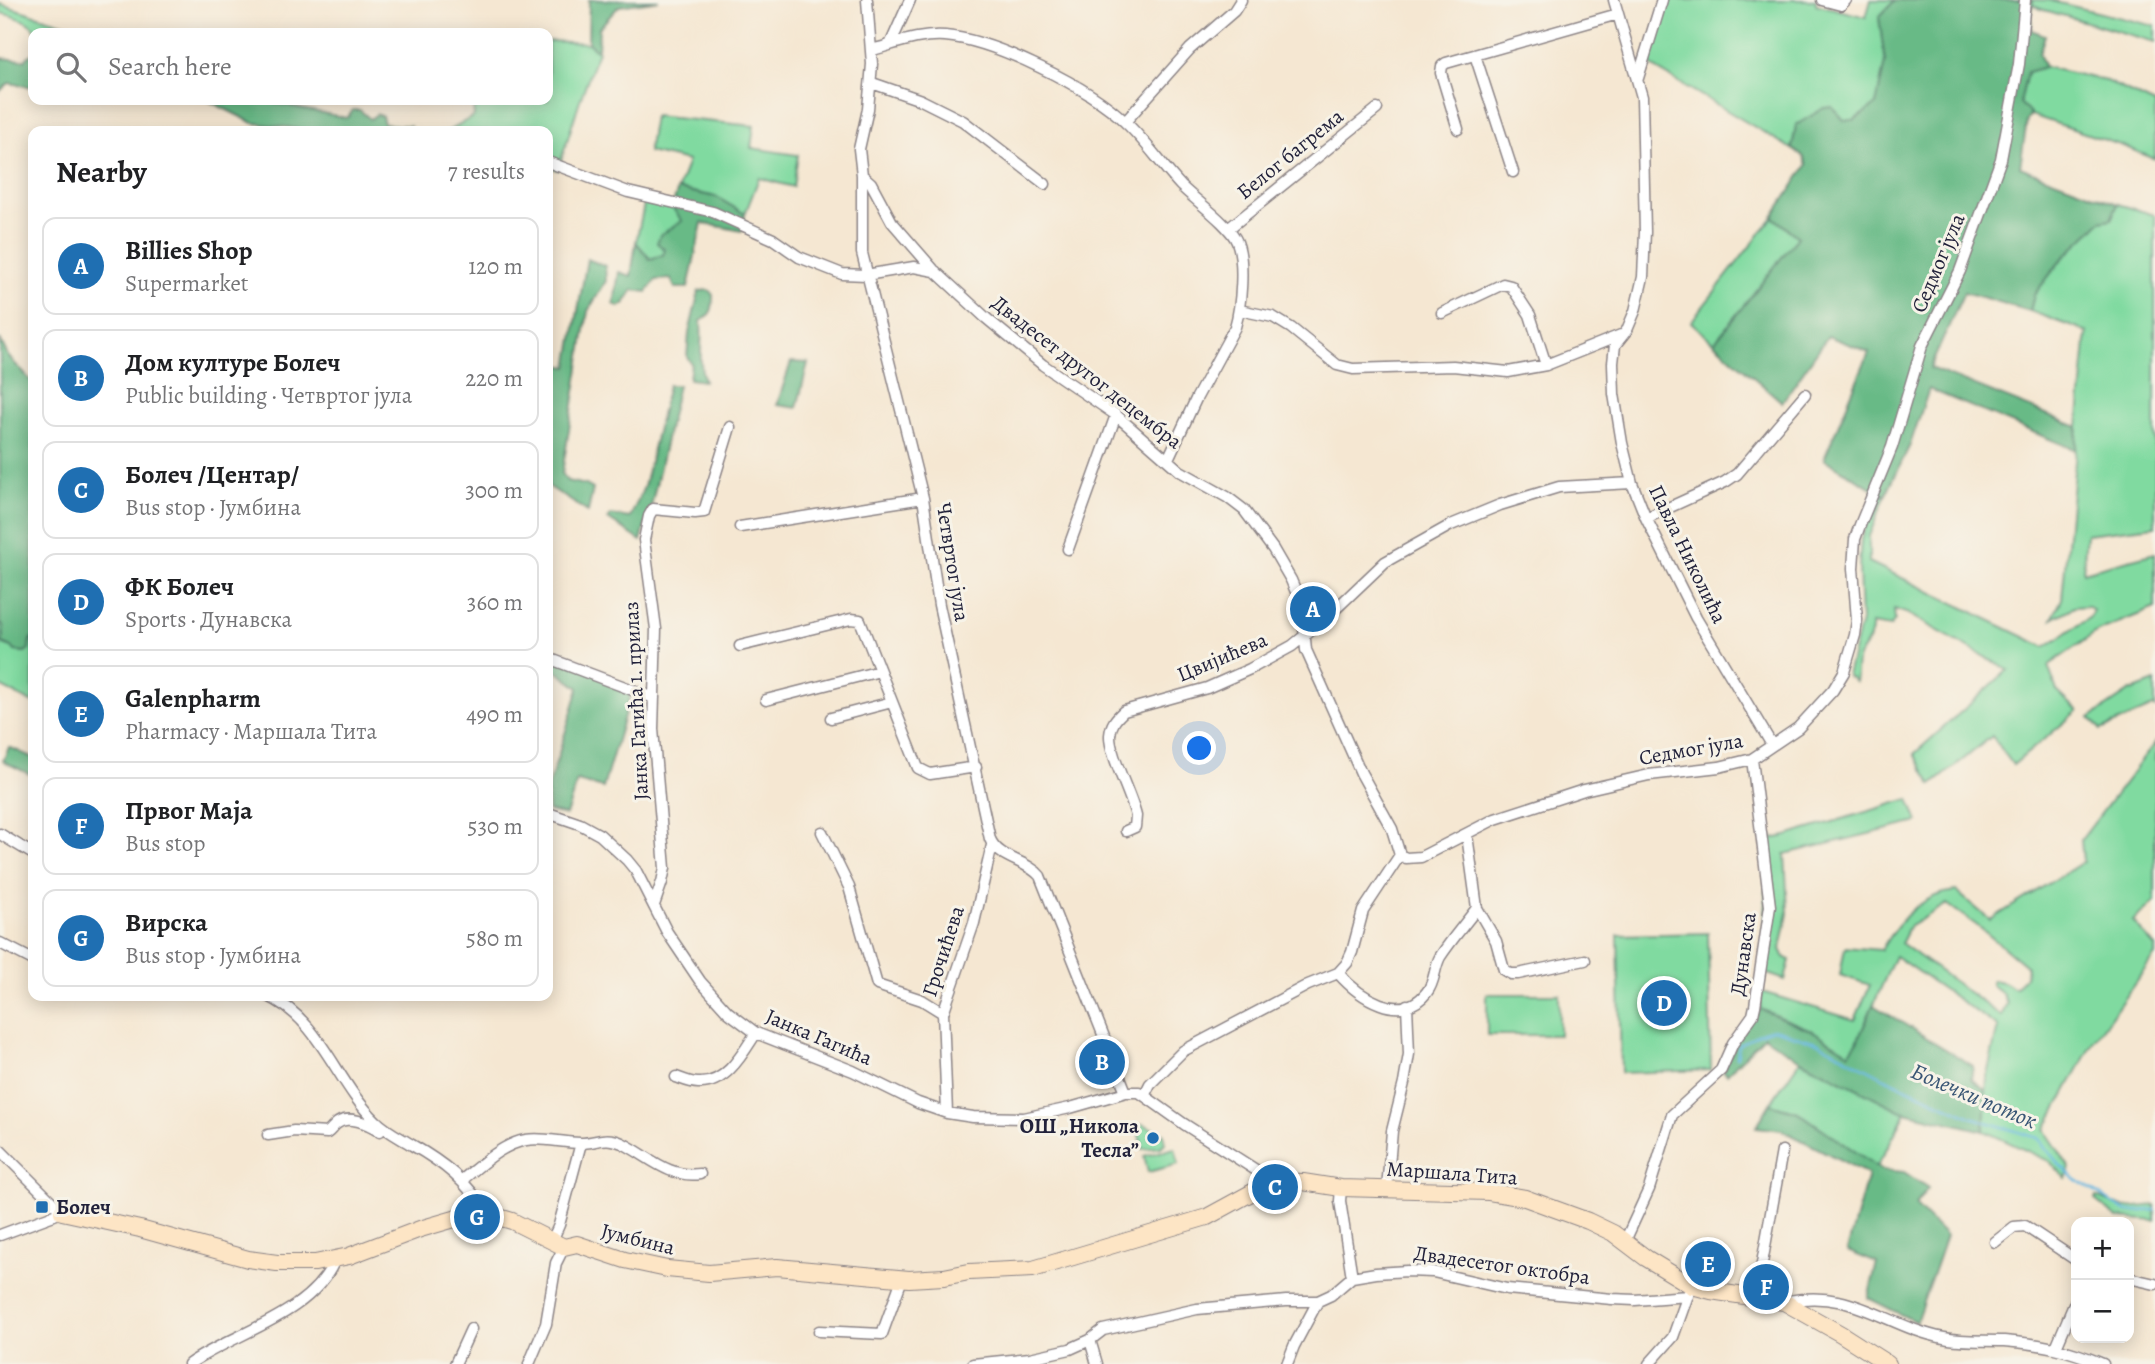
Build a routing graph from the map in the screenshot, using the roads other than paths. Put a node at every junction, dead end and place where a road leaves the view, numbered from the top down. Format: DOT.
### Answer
graph roads {
  1 [pos="867,0"];
  2 [pos="910,0"];
  3 [pos="1241,0"];
  4 [pos="1614,0"];
  5 [pos="1662,0"];
  6 [pos="1822,0"];
  7 [pos="1846,0"];
  8 [pos="2025,0"];
  9 [pos="1618,14"];
  10 [pos="890,45"];
  11 [pos="872,50"];
  12 [pos="1475,55"];
  13 [pos="1639,78"];
  14 [pos="872,83"];
  15 [pos="1377,109"];
  16 [pos="1125,121"];
  17 [pos="1458,129"];
  18 [pos="553,164"];
  19 [pos="1513,172"];
  20 [pos="862,175"];
  21 [pos="1045,184"];
  22 [pos="1228,229"];
  23 [pos="935,271"];
  24 [pos="866,275"];
  25 [pos="1239,310"];
  26 [pos="1442,313"];
  27 [pos="1621,335"];
  28 [pos="1546,365"];
  29 [pos="1805,394"];
  30 [pos="1116,415"];
  31 [pos="730,426"];
  32 [pos="1168,459"];
  33 [pos="1632,484"];
  34 [pos="923,498"];
  35 [pos="1646,517"];
  36 [pos="740,527"];
  37 [pos="1068,549"];
  38 [pos="1303,638"];
  39 [pos="740,646"];
  40 [pos="553,660"];
  41 [pos="880,671"];
  42 [pos="654,698"];
  43 [pos="766,700"];
  44 [pos="892,702"];
  45 [pos="831,718"];
  46 [pos="1772,745"];
  47 [pos="1752,760"];
  48 [pos="976,767"];
  49 [pos="553,815"];
  50 [pos="1126,831"];
  51 [pos="822,832"];
  52 [pos="0,834"];
  53 [pos="1467,835"];
  54 [pos="992,845"];
  55 [pos="28,851"];
  56 [pos="1400,855"];
  57 [pos="654,905"];
  58 [pos="1477,908"];
  59 [pos="0,943"];
  60 [pos="28,957"];
  61 [pos="1585,960"];
  62 [pos="1339,973"];
  63 [pos="276,1001"];
  64 [pos="1407,1005"];
  65 [pos="943,1013"];
  66 [pos="756,1033"];
  67 [pos="676,1077"];
  68 [pos="1126,1092"];
  69 [pos="1144,1094"];
  70 [pos="947,1113"];
  71 [pos="389,1132"];
  72 [pos="268,1135"];
  73 [pos="581,1143"];
  74 [pos="0,1150"];
  75 [pos="1782,1151"];
  76 [pos="700,1174"];
  77 [pos="462,1180"];
  78 [pos="1273,1181"];
  79 [pos="1341,1188"];
  80 [pos="1387,1189"];
  81 [pos="62,1212"];
  82 [pos="485,1213"];
  83 [pos="0,1235"];
  84 [pos="1625,1241"];
  85 [pos="1995,1242"];
  86 [pos="558,1244"];
  87 [pos="2071,1258"];
  88 [pos="335,1260"];
  89 [pos="1352,1277"];
  90 [pos="902,1279"];
  91 [pos="2134,1279"];
  92 [pos="2155,1284"];
  93 [pos="1690,1291"];
  94 [pos="1756,1297"];
  95 [pos="1318,1301"];
  96 [pos="1784,1302"];
  97 [pos="2071,1312"];
  98 [pos="471,1329"];
  99 [pos="819,1331"];
  100 [pos="1090,1340"];
  101 [pos="2056,1347"];
  102 [pos="189,1364"];
  103 [pos="454,1364"];
  104 [pos="529,1364"];
  105 [pos="973,1364"];
  106 [pos="1097,1364"];
  107 [pos="1287,1364"];
  108 [pos="1649,1364"];
  109 [pos="1888,1364"];
  110 [pos="2103,1364"];
  1 -- 11 [label="street, Четвртог јула"];
  2 -- 10 [label="street"];
  3 -- 16 [label="street"];
  4 -- 9 [label="street, Павла Николића"];
  5 -- 13 [label="street, Павла Николића"];
  6 -- 7 [label="street"];
  8 -- 46 [label="street, Седмог јула"];
  9 -- 12 [label="street"];
  9 -- 13 [label="street, Павла Николића"];
  10 -- 11 [label="street"];
  10 -- 16 [label="street"];
  11 -- 14 [label="street, Четвртог јула"];
  12 -- 17 [label="street"];
  12 -- 19 [label="street"];
  13 -- 27 [label="street, Павла Николића"];
  14 -- 20 [label="street, Четвртог јула"];
  14 -- 21 [label="street"];
  15 -- 22 [label="street, Белог багрема"];
  16 -- 22 [label="street"];
  18 -- 24 [label="street"];
  20 -- 23 [label="street, Двадесет другог децембра"];
  20 -- 24 [label="street, Четвртог јула"];
  22 -- 25 [label="street"];
  23 -- 24 [label="street"];
  23 -- 30 [label="street, Двадесет другог децембра"];
  24 -- 34 [label="street, Четвртог јула"];
  25 -- 28 [label="street"];
  25 -- 32 [label="street"];
  26 -- 28 [label="street"];
  27 -- 28 [label="street"];
  27 -- 33 [label="street, Павла Николића"];
  29 -- 35 [label="street"];
  30 -- 32 [label="street, Двадесет другог децембра"];
  30 -- 37 [label="street"];
  31 -- 42 [label="street, Јанка Гагића 1. прилаз"];
  32 -- 38 [label="street, Двадесет другог децембра"];
  33 -- 35 [label="street, Павла Николића"];
  33 -- 38 [label="street, Цвијићева"];
  34 -- 36 [label="street"];
  34 -- 48 [label="street, Четвртог јула"];
  35 -- 46 [label="street, Павла Николића"];
  38 -- 50 [label="street, Цвијићева"];
  38 -- 56 [label="street, Двадесет другог децембра"];
  39 -- 41 [label="street"];
  40 -- 42 [label="street"];
  41 -- 43 [label="street"];
  41 -- 44 [label="street"];
  42 -- 57 [label="street, Јанка Гагића 1. прилаз"];
  44 -- 45 [label="street"];
  44 -- 48 [label="street"];
  46 -- 47 [label="street, Седмог јула"];
  47 -- 53 [label="street, Седмог јула"];
  47 -- 84 [label="street, Дунавска"];
  48 -- 54 [label="street, Четвртог јула"];
  49 -- 57 [label="street, Јанка Гагића"];
  51 -- 65 [label="street"];
  52 -- 55 [label="street"];
  53 -- 56 [label="street, Седмог јула"];
  53 -- 58 [label="street"];
  54 -- 65 [label="street, Грочићева"];
  54 -- 68 [label="street"];
  56 -- 62 [label="street"];
  57 -- 66 [label="street, Јанка Гагића"];
  58 -- 61 [label="street"];
  58 -- 64 [label="street"];
  59 -- 60 [label="street"];
  62 -- 64 [label="street"];
  62 -- 69 [label="street"];
  63 -- 71 [label="street"];
  64 -- 80 [label="street"];
  65 -- 70 [label="street, Грочићева"];
  66 -- 67 [label="street"];
  66 -- 70 [label="street, Јанка Гагића"];
  68 -- 69 [label="street"];
  68 -- 70 [label="street, Јанка Гагића"];
  69 -- 78 [label="street, Маршала Тита"];
  71 -- 72 [label="street"];
  71 -- 77 [label="street"];
  73 -- 76 [label="street"];
  73 -- 77 [label="street"];
  73 -- 86 [label="street"];
  74 -- 81 [label="street"];
  75 -- 94 [label="street"];
  77 -- 82 [label="street"];
  78 -- 79 [label="street, Маршала Тита"];
  78 -- 90 [label="street, Јумбина"];
  79 -- 80 [label="street, Маршала Тита"];
  79 -- 89 [label="street"];
  80 -- 84 [label="street, Маршала Тита"];
  81 -- 83 [label="street"];
  81 -- 88 [label="street, Јумбина"];
  82 -- 86 [label="street, Јумбина"];
  82 -- 88 [label="street, Јумбина"];
  84 -- 93 [label="street, Маршала Тита"];
  85 -- 87 [label="street"];
  86 -- 90 [label="street, Јумбина"];
  86 -- 104 [label="street"];
  88 -- 102 [label="street"];
  89 -- 93 [label="street, Двадесетог октобра"];
  89 -- 95 [label="street"];
  90 -- 99 [label="street"];
  91 -- 92 [label="street"];
  93 -- 94 [label="street, Маршала Тита"];
  93 -- 108 [label="street"];
  94 -- 96 [label="street, Маршала Тита"];
  95 -- 100 [label="street"];
  95 -- 107 [label="street"];
  96 -- 101 [label="street"];
  96 -- 109 [label="street, Маршала Тита"];
  97 -- 101 [label="street"];
  98 -- 103 [label="street"];
  100 -- 105 [label="street"];
  100 -- 106 [label="street"];
  101 -- 110 [label="street"];
}
